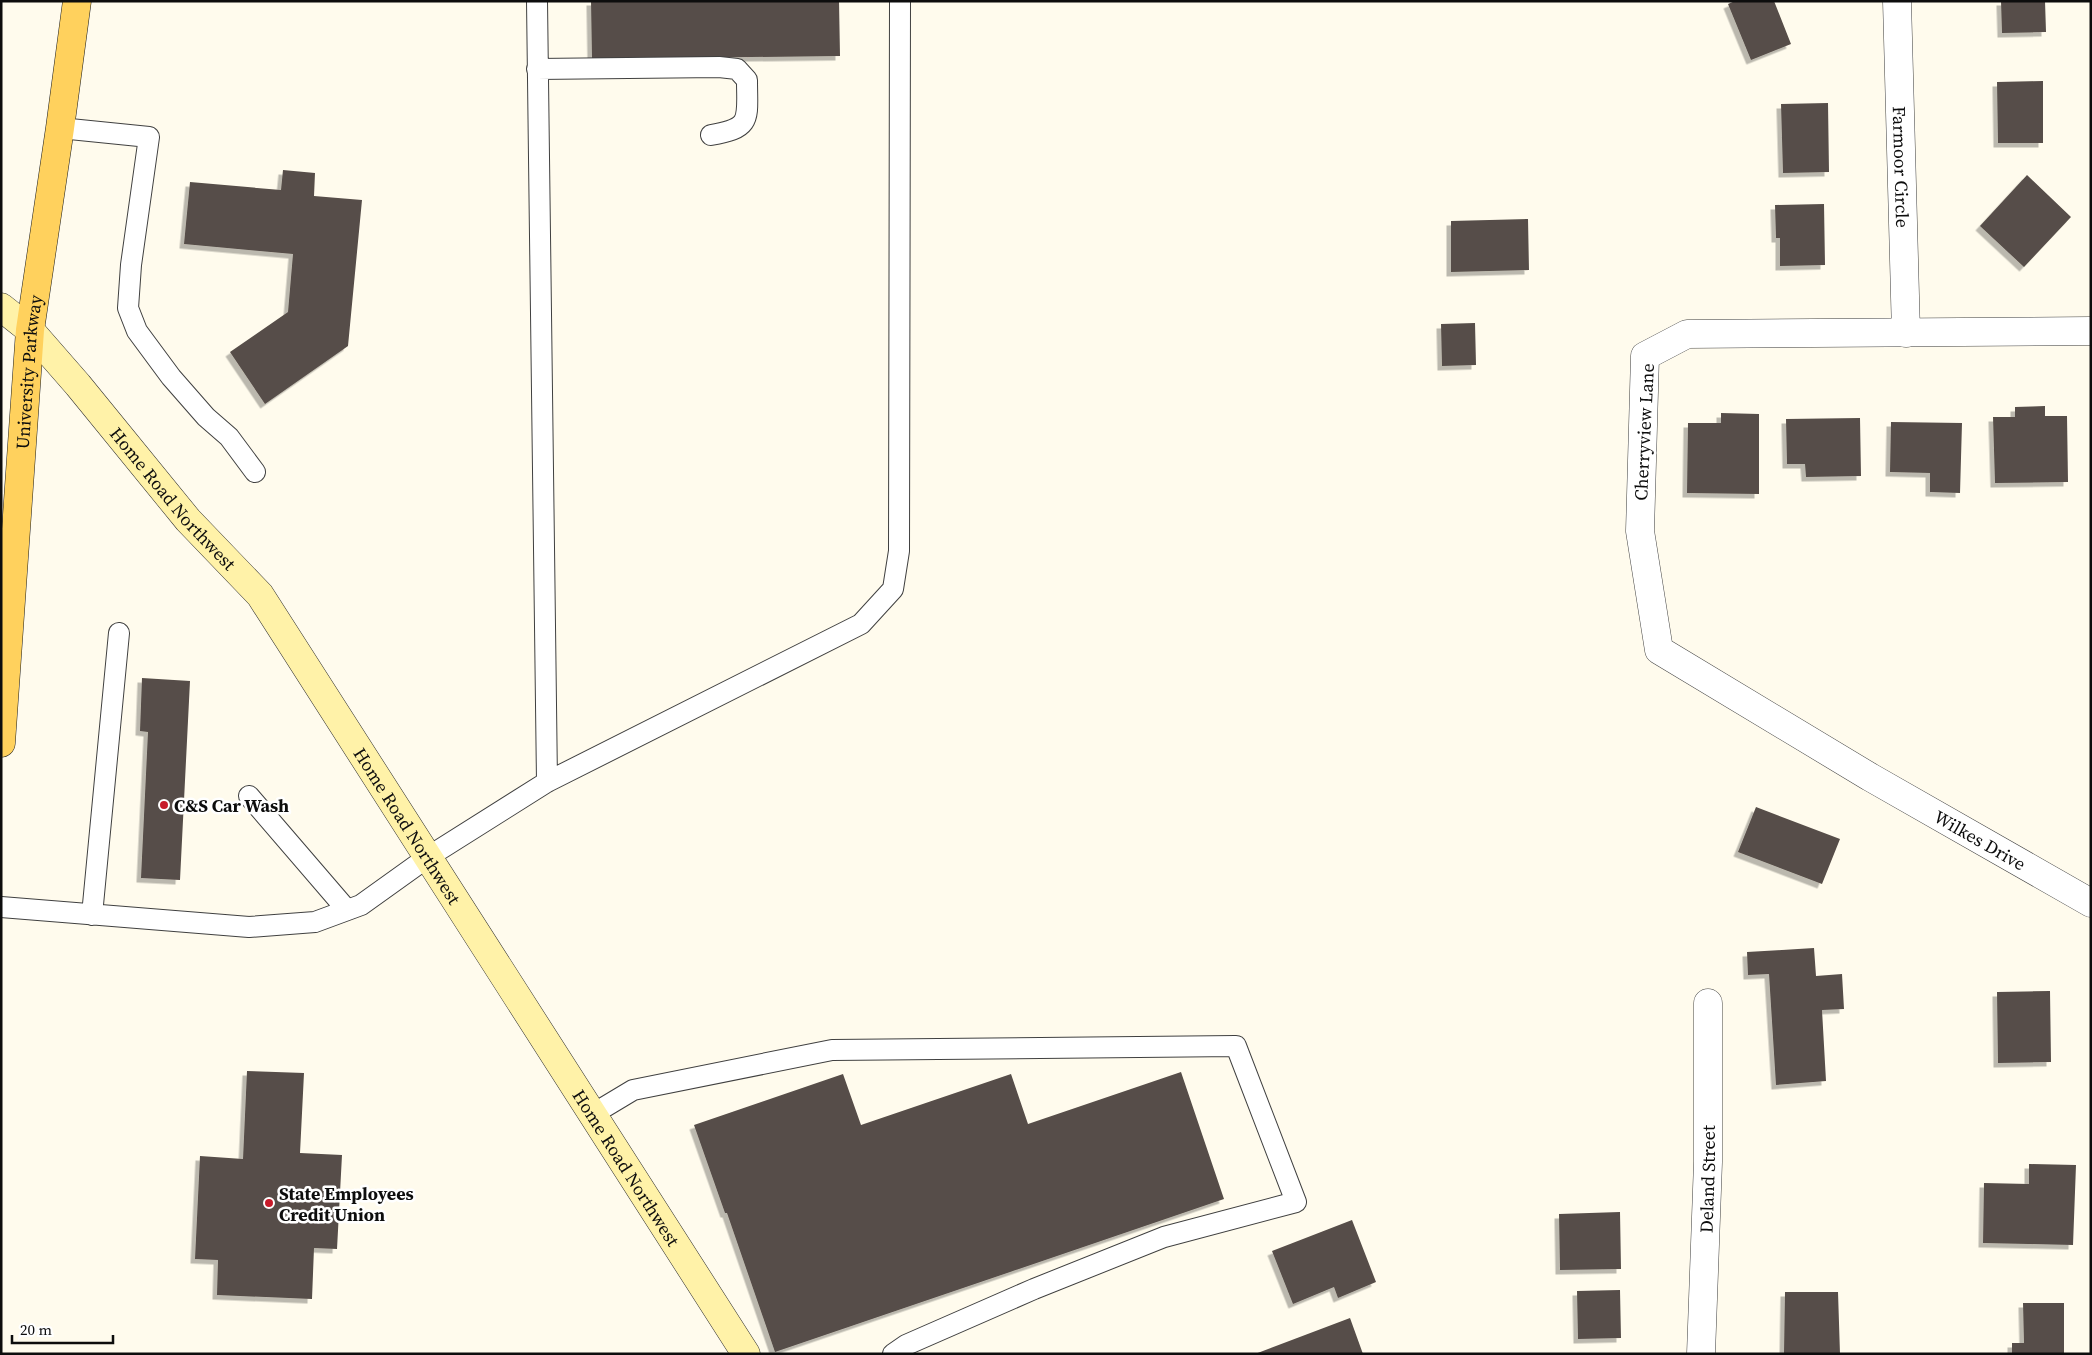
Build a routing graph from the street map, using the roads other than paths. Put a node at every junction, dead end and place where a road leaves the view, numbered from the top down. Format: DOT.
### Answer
graph roads {
  1 [pos="77,1"];
  2 [pos="537,1"];
  3 [pos="900,1"];
  4 [pos="1897,1"];
  5 [pos="537,69"];
  6 [pos="60,128"];
  7 [pos="711,135"];
  8 [pos="1,307"];
  9 [pos="30,330"];
  10 [pos="2091,331"];
  11 [pos="1906,333"];
  12 [pos="255,472"];
  13 [pos="119,633"];
  14 [pos="1,743"];
  15 [pos="1870,777"];
  16 [pos="548,782"];
  17 [pos="250,796"];
  18 [pos="428,857"];
  19 [pos="2091,903"];
  20 [pos="1,907"];
  21 [pos="346,910"];
  22 [pos="92,915"];
  23 [pos="1708,1004"];
  24 [pos="593,1114"];
  25 [pos="746,1354"];
  26 [pos="892,1354"];
  27 [pos="1701,1354"];
  1 -- 6 [label="main road, University Parkway"];
  2 -- 5 [label="lane"];
  3 -- 16 [label="lane"];
  4 -- 11 [label="street, Farmoor Circle"];
  5 -- 7 [label="lane"];
  5 -- 16 [label="lane"];
  6 -- 9 [label="main road, University Parkway"];
  6 -- 12 [label="lane"];
  8 -- 9 [label="street, Home Road Northwest"];
  9 -- 14 [label="main road, University Parkway"];
  9 -- 18 [label="street, Home Road Northwest"];
  10 -- 11 [label="street, Cherryview Lane"];
  11 -- 15 [label="street, Cherryview Lane"];
  13 -- 22 [label="lane"];
  15 -- 19 [label="street, Wilkes Drive"];
  16 -- 18 [label="lane"];
  17 -- 21 [label="lane"];
  18 -- 21 [label="lane"];
  18 -- 24 [label="street, Home Road Northwest"];
  20 -- 22 [label="lane"];
  21 -- 22 [label="lane"];
  23 -- 27 [label="street, Deland Street"];
  24 -- 25 [label="street, Home Road Northwest"];
  24 -- 26 [label="lane"];
}
